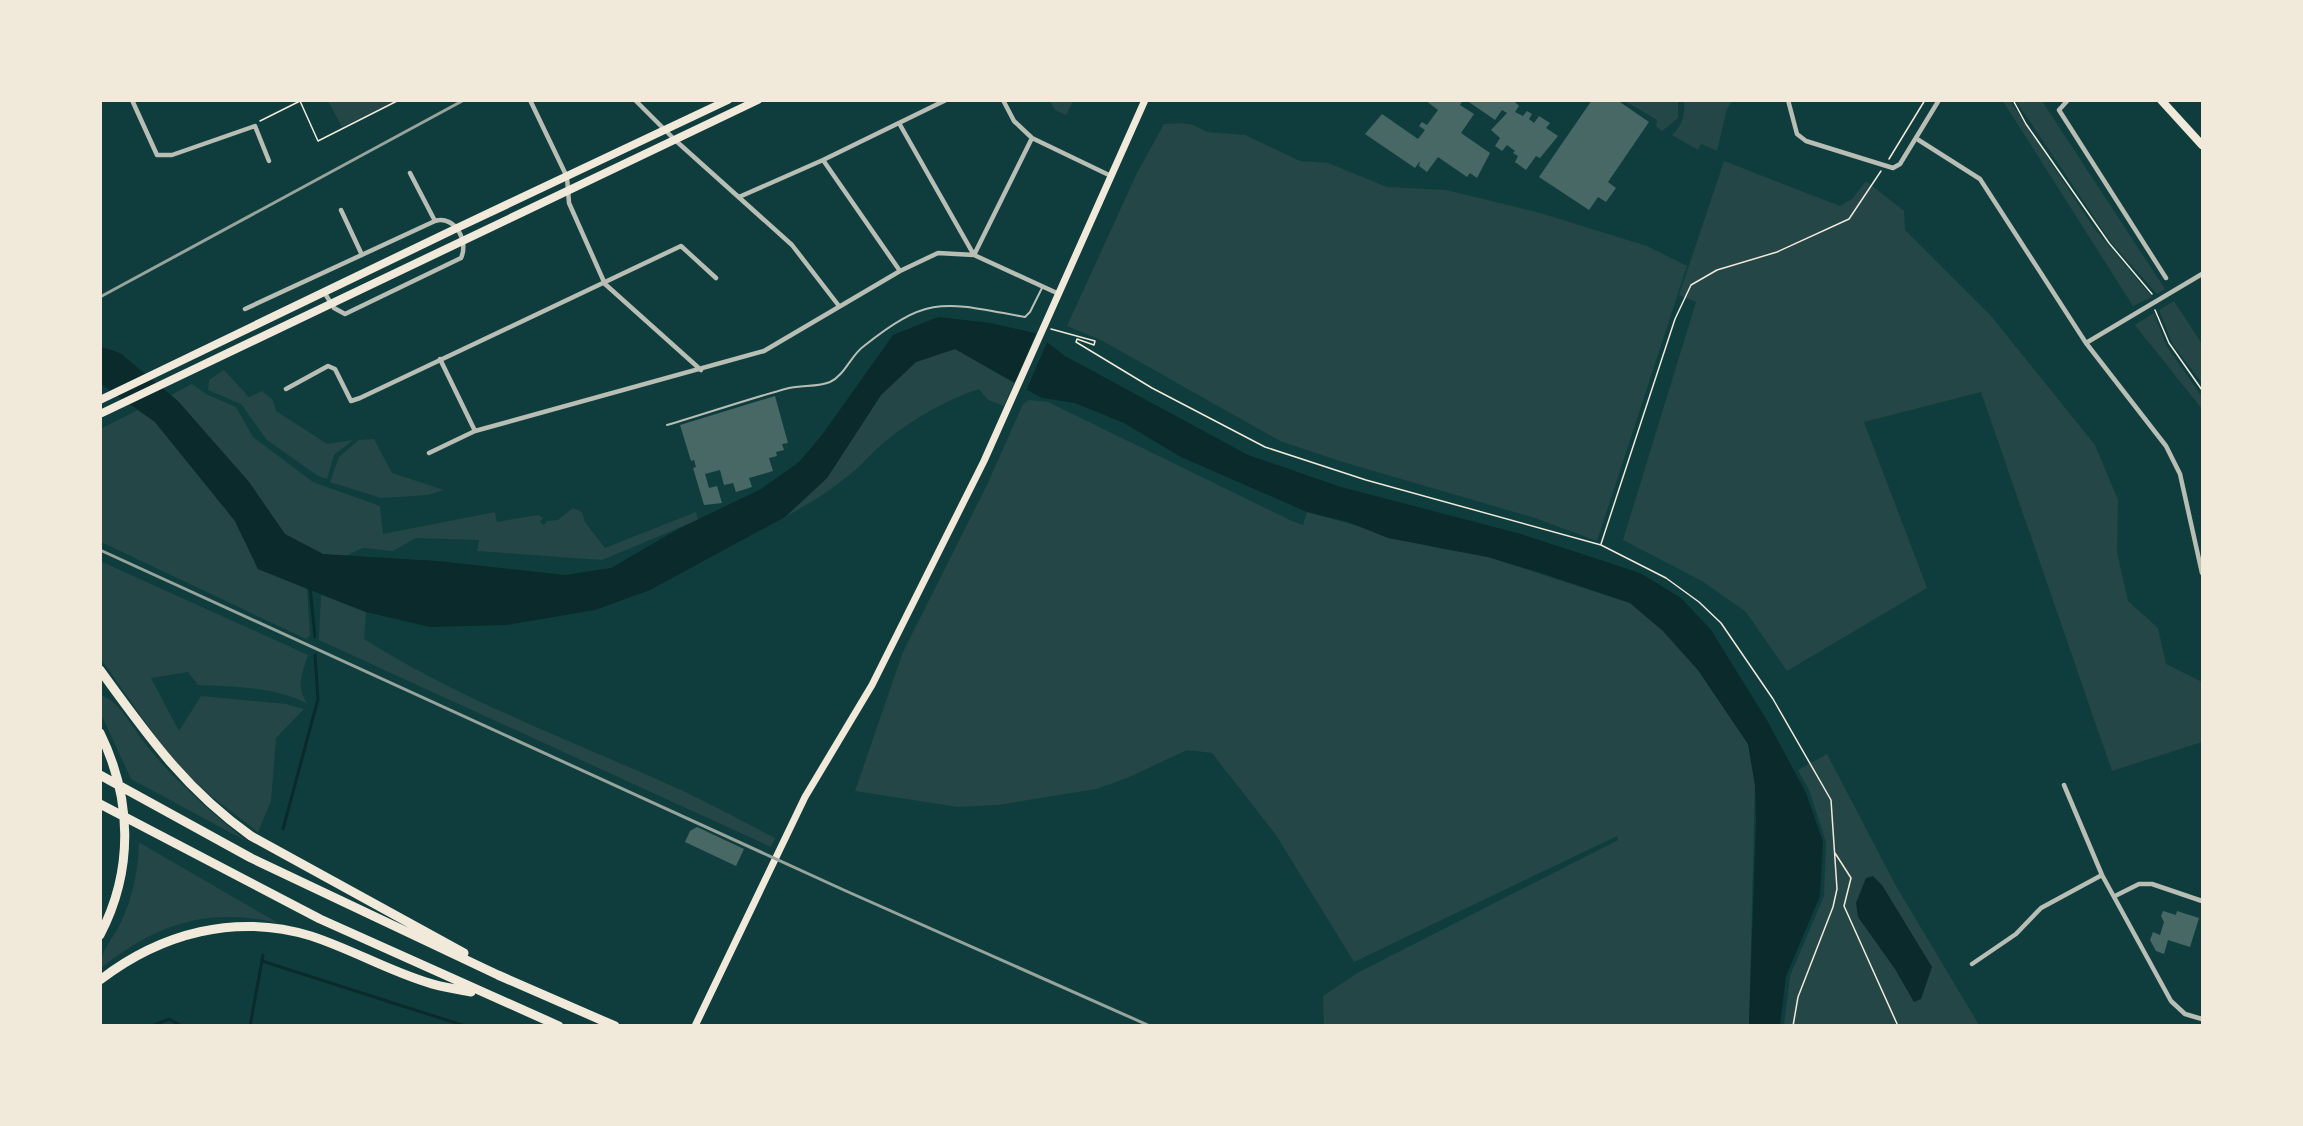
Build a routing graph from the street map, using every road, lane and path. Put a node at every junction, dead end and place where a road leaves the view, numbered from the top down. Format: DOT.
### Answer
graph roads {
  1 [pos="132,100"];
  2 [pos="399,100"];
  3 [pos="530,100"];
  4 [pos="635,100"];
  5 [pos="758,100"];
  6 [pos="946,100"];
  7 [pos="1003,100"];
  8 [pos="1145,100"];
  9 [pos="1788,100"];
  10 [pos="1925,100"];
  11 [pos="1939,100"];
  12 [pos="2013,100"];
  13 [pos="2068,100"];
  14 [pos="2161,100"];
  15 [pos="725,101"];
  16 [pos="899,123"];
  17 [pos="255,126"];
  18 [pos="665,130"];
  19 [pos="1032,138"];
  20 [pos="1917,139"];
  21 [pos="675,140"];
  22 [pos="2202,146"];
  23 [pos="823,160"];
  24 [pos="269,161"];
  25 [pos="1884,167"];
  26 [pos="410,173"];
  27 [pos="1111,176"];
  28 [pos="567,177"];
  29 [pos="568,191"];
  30 [pos="740,197"];
  31 [pos="341,210"];
  32 [pos="435,221"];
  33 [pos="457,228"];
  34 [pos="462,239"];
  35 [pos="362,255"];
  36 [pos="974,255"];
  37 [pos="900,271"];
  38 [pos="2202,274"];
  39 [pos="716,278"];
  40 [pos="2166,278"];
  41 [pos="605,284"];
  42 [pos="1043,286"];
  43 [pos="324,292"];
  44 [pos="1059,294"];
  45 [pos="2158,300"];
  46 [pos="330,304"];
  47 [pos="2152,304"];
  48 [pos="839,306"];
  49 [pos="244,309"];
  50 [pos="1048,329"];
  51 [pos="2086,344"];
  52 [pos="440,359"];
  53 [pos="701,370"];
  54 [pos="285,389"];
  55 [pos="2202,390"];
  56 [pos="100,400"];
  57 [pos="100,414"];
  58 [pos="667,425"];
  59 [pos="475,431"];
  60 [pos="429,453"];
  61 [pos="1601,545"];
  62 [pos="2202,573"];
  63 [pos="100,670"];
  64 [pos="100,733"];
  65 [pos="100,776"];
  66 [pos="2064,785"];
  67 [pos="100,804"];
  68 [pos="1835,852"];
  69 [pos="2102,875"];
  70 [pos="2115,896"];
  71 [pos="2202,901"];
  72 [pos="100,935"];
  73 [pos="1972,964"];
  74 [pos="498,975"];
  75 [pos="100,980"];
  76 [pos="491,996"];
  77 [pos="2202,1019"];
  78 [pos="696,1025"];
  79 [pos="559,1026"];
  80 [pos="615,1026"];
  81 [pos="1793,1026"];
  82 [pos="1898,1026"];
  1 -- 17 [label="street"];
  2 -- 17 [label="path"];
  3 -- 28 [label="street"];
  4 -- 18 [label="street"];
  5 -- 21 [label="highway"];
  6 -- 16 [label="street"];
  7 -- 19 [label="street"];
  8 -- 27 [label="main road"];
  9 -- 25 [label="street"];
  10 -- 25 [label="path"];
  11 -- 20 [label="street"];
  12 -- 45 [label="path"];
  13 -- 40 [label="street"];
  14 -- 22 [label="main road"];
  15 -- 18 [label="highway"];
  16 -- 23 [label="street"];
  16 -- 36 [label="street"];
  17 -- 24 [label="street"];
  18 -- 21 [label="street"];
  18 -- 28 [label="highway"];
  19 -- 27 [label="street"];
  19 -- 36 [label="street"];
  20 -- 25 [label="street"];
  20 -- 51 [label="street"];
  21 -- 29 [label="highway"];
  21 -- 30 [label="street"];
  23 -- 30 [label="street"];
  23 -- 37 [label="street"];
  25 -- 61 [label="path"];
  26 -- 32 [label="street"];
  27 -- 44 [label="main road"];
  28 -- 29 [label="street"];
  28 -- 33 [label="highway"];
  29 -- 34 [label="highway"];
  29 -- 41 [label="street"];
  30 -- 48 [label="street"];
  31 -- 35 [label="street"];
  32 -- 33 [label="street"];
  32 -- 35 [label="street"];
  33 -- 34 [label="street"];
  33 -- 43 [label="highway"];
  34 -- 46 [label="highway"];
  34 -- 46 [label="street"];
  35 -- 49 [label="street"];
  36 -- 37 [label="street"];
  36 -- 42 [label="street"];
  37 -- 48 [label="street"];
  38 -- 45 [label="street"];
  39 -- 41 [label="street"];
  41 -- 52 [label="street"];
  41 -- 53 [label="street"];
  42 -- 44 [label="street"];
  42 -- 58 [label="lane"];
  43 -- 46 [label="street"];
  43 -- 56 [label="highway"];
  44 -- 50 [label="main road"];
  45 -- 47 [label="street"];
  46 -- 57 [label="highway"];
  47 -- 51 [label="street"];
  47 -- 55 [label="path"];
  48 -- 53 [label="street"];
  50 -- 61 [label="path"];
  50 -- 78 [label="main road"];
  51 -- 62 [label="street"];
  52 -- 54 [label="street"];
  52 -- 59 [label="street"];
  53 -- 59 [label="street"];
  59 -- 60 [label="street"];
  61 -- 68 [label="path"];
  63 -- 74 [label="highway"];
  64 -- 72 [label="highway"];
  65 -- 74 [label="highway"];
  66 -- 69 [label="street"];
  67 -- 76 [label="highway"];
  68 -- 81 [label="path"];
  68 -- 82 [label="path"];
  69 -- 70 [label="street"];
  69 -- 73 [label="street"];
  70 -- 71 [label="street"];
  70 -- 77 [label="street"];
  74 -- 80 [label="highway"];
  75 -- 76 [label="highway"];
  76 -- 79 [label="highway"];
}
